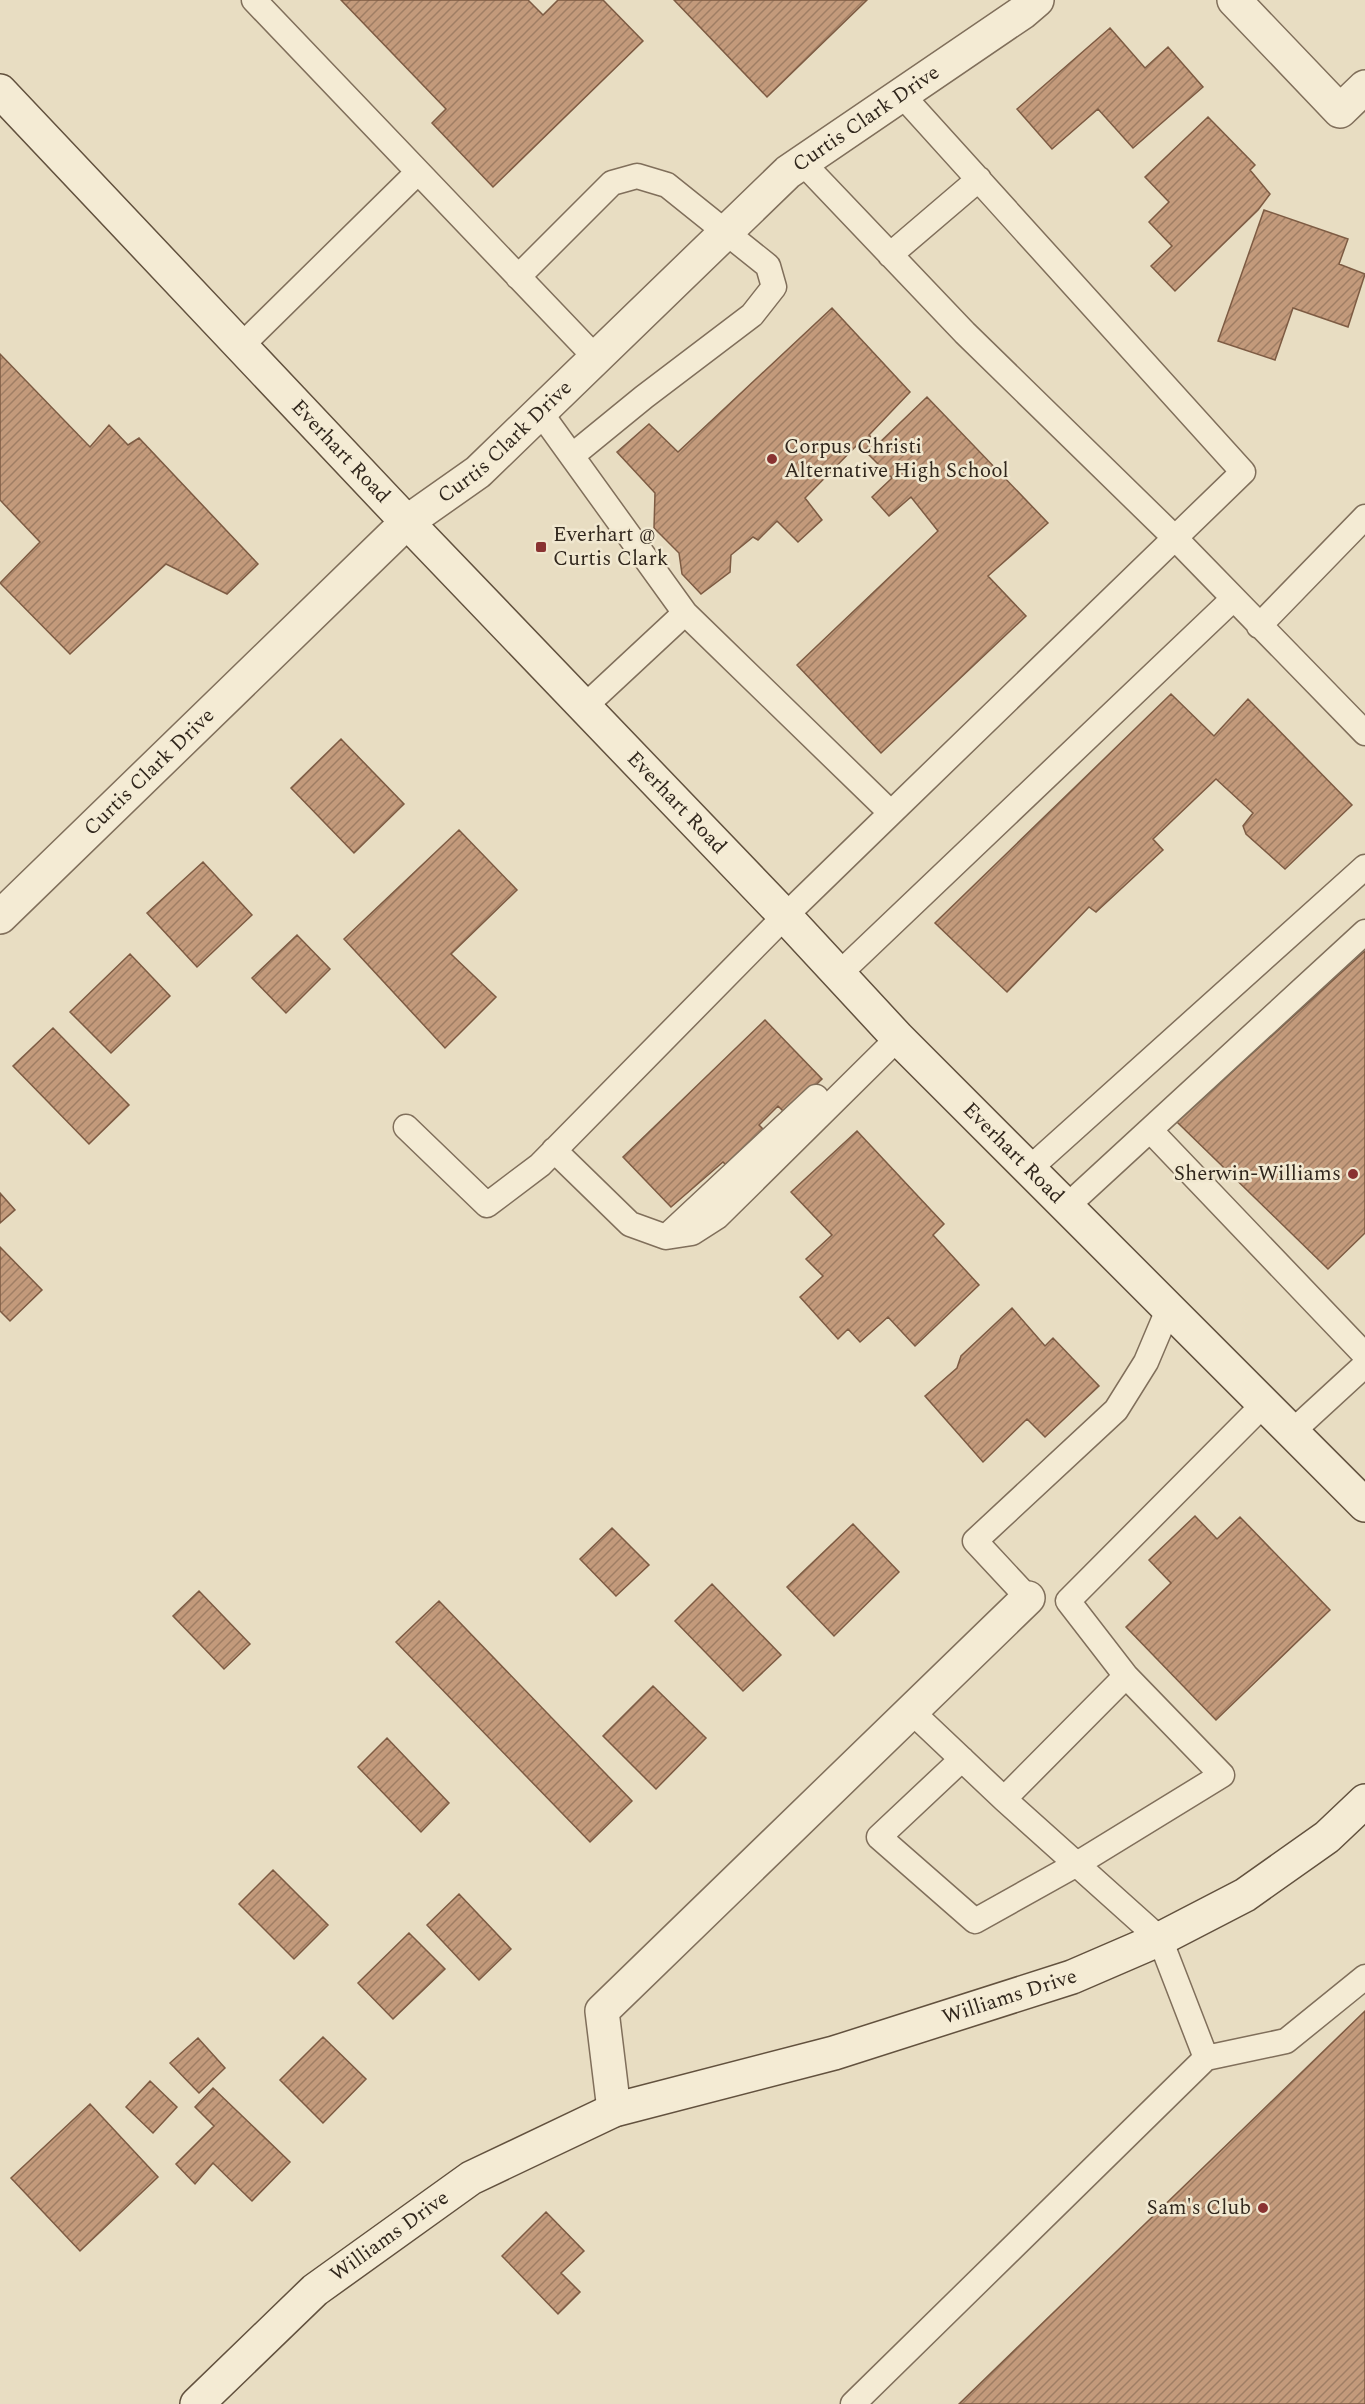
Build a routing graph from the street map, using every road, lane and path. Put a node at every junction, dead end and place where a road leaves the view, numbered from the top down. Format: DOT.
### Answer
graph roads {
  1 [pos="254,0"];
  2 [pos="1037,0"];
  3 [pos="1233,0"];
  4 [pos="1365,87"];
  5 [pos="0,91"];
  6 [pos="902,94"];
  7 [pos="802,162"];
  8 [pos="418,172"];
  9 [pos="979,179"];
  10 [pos="726,233"];
  11 [pos="890,255"];
  12 [pos="518,277"];
  13 [pos="241,346"];
  14 [pos="596,358"];
  15 [pos="540,412"];
  16 [pos="573,455"];
  17 [pos="1365,517"];
  18 [pos="407,522"];
  19 [pos="1175,538"];
  20 [pos="1233,598"];
  21 [pos="685,613"];
  22 [pos="1259,626"];
  23 [pos="584,707"];
  24 [pos="1365,733"];
  25 [pos="891,813"];
  26 [pos="1365,867"];
  27 [pos="0,916"];
  28 [pos="785,916"];
  29 [pos="1365,932"];
  30 [pos="839,974"];
  31 [pos="898,1038"];
  32 [pos="406,1127"];
  33 [pos="1150,1130"];
  34 [pos="554,1150"];
  35 [pos="1028,1170"];
  36 [pos="1065,1208"];
  37 [pos="1168,1310"];
  38 [pos="1357,1330"];
  39 [pos="1365,1355"];
  40 [pos="1365,1365"];
  41 [pos="1263,1404"];
  42 [pos="1292,1432"];
  43 [pos="1365,1505"];
  44 [pos="1028,1598"];
  45 [pos="1126,1676"];
  46 [pos="911,1711"];
  47 [pos="962,1759"];
  48 [pos="1004,1799"];
  49 [pos="1365,1801"];
  50 [pos="1077,1864"];
  51 [pos="1160,1939"];
  52 [pos="1365,1977"];
  53 [pos="1206,2058"];
  54 [pos="614,2110"];
  55 [pos="197,2404"];
  56 [pos="853,2404"];
  1 -- 8 [label="lane"];
  2 -- 6 [label="street, Curtis Clark Drive"];
  3 -- 4 [label="street"];
  5 -- 13 [label="street, Everhart Road"];
  6 -- 7 [label="street, Curtis Clark Drive"];
  6 -- 9 [label="lane"];
  7 -- 10 [label="street, Curtis Clark Drive"];
  7 -- 11 [label="lane"];
  8 -- 12 [label="lane"];
  8 -- 13 [label="lane"];
  9 -- 11 [label="lane"];
  9 -- 19 [label="lane"];
  10 -- 12 [label="lane"];
  10 -- 14 [label="street, Curtis Clark Drive"];
  10 -- 16 [label="lane"];
  11 -- 19 [label="lane"];
  12 -- 14 [label="lane"];
  13 -- 18 [label="street, Everhart Road"];
  14 -- 15 [label="street, Curtis Clark Drive"];
  15 -- 16 [label="lane"];
  15 -- 18 [label="street, Curtis Clark Drive"];
  16 -- 21 [label="lane"];
  17 -- 22 [label="lane"];
  18 -- 23 [label="street, Everhart Road"];
  18 -- 27 [label="street, Curtis Clark Drive"];
  19 -- 20 [label="lane"];
  19 -- 25 [label="lane"];
  20 -- 22 [label="lane"];
  20 -- 30 [label="lane"];
  21 -- 23 [label="lane"];
  21 -- 25 [label="lane"];
  22 -- 24 [label="lane"];
  23 -- 28 [label="street, Everhart Road"];
  25 -- 28 [label="lane"];
  26 -- 35 [label="lane"];
  28 -- 30 [label="street, Everhart Road"];
  28 -- 34 [label="lane"];
  29 -- 33 [label="lane"];
  30 -- 31 [label="street, Everhart Road"];
  31 -- 34 [label="lane"];
  31 -- 35 [label="street, Everhart Road"];
  32 -- 34 [label="lane"];
  33 -- 36 [label="lane"];
  33 -- 38 [label="lane"];
  35 -- 36 [label="street, Everhart Road"];
  36 -- 37 [label="street, Everhart Road"];
  37 -- 41 [label="street, Everhart Road"];
  37 -- 44 [label="lane"];
  38 -- 39 [label="lane"];
  40 -- 42 [label="lane"];
  41 -- 42 [label="street, Everhart Road"];
  41 -- 45 [label="lane"];
  42 -- 43 [label="street, Everhart Road"];
  44 -- 46 [label="street"];
  45 -- 48 [label="lane"];
  45 -- 50 [label="lane"];
  46 -- 47 [label="lane"];
  46 -- 54 [label="street"];
  47 -- 48 [label="lane"];
  47 -- 50 [label="lane"];
  48 -- 50 [label="lane"];
  49 -- 51 [label="street, Williams Drive"];
  50 -- 51 [label="lane"];
  51 -- 53 [label="lane"];
  51 -- 54 [label="street, Williams Drive"];
  52 -- 53 [label="lane"];
  53 -- 56 [label="lane"];
  54 -- 55 [label="street, Williams Drive"];
}
